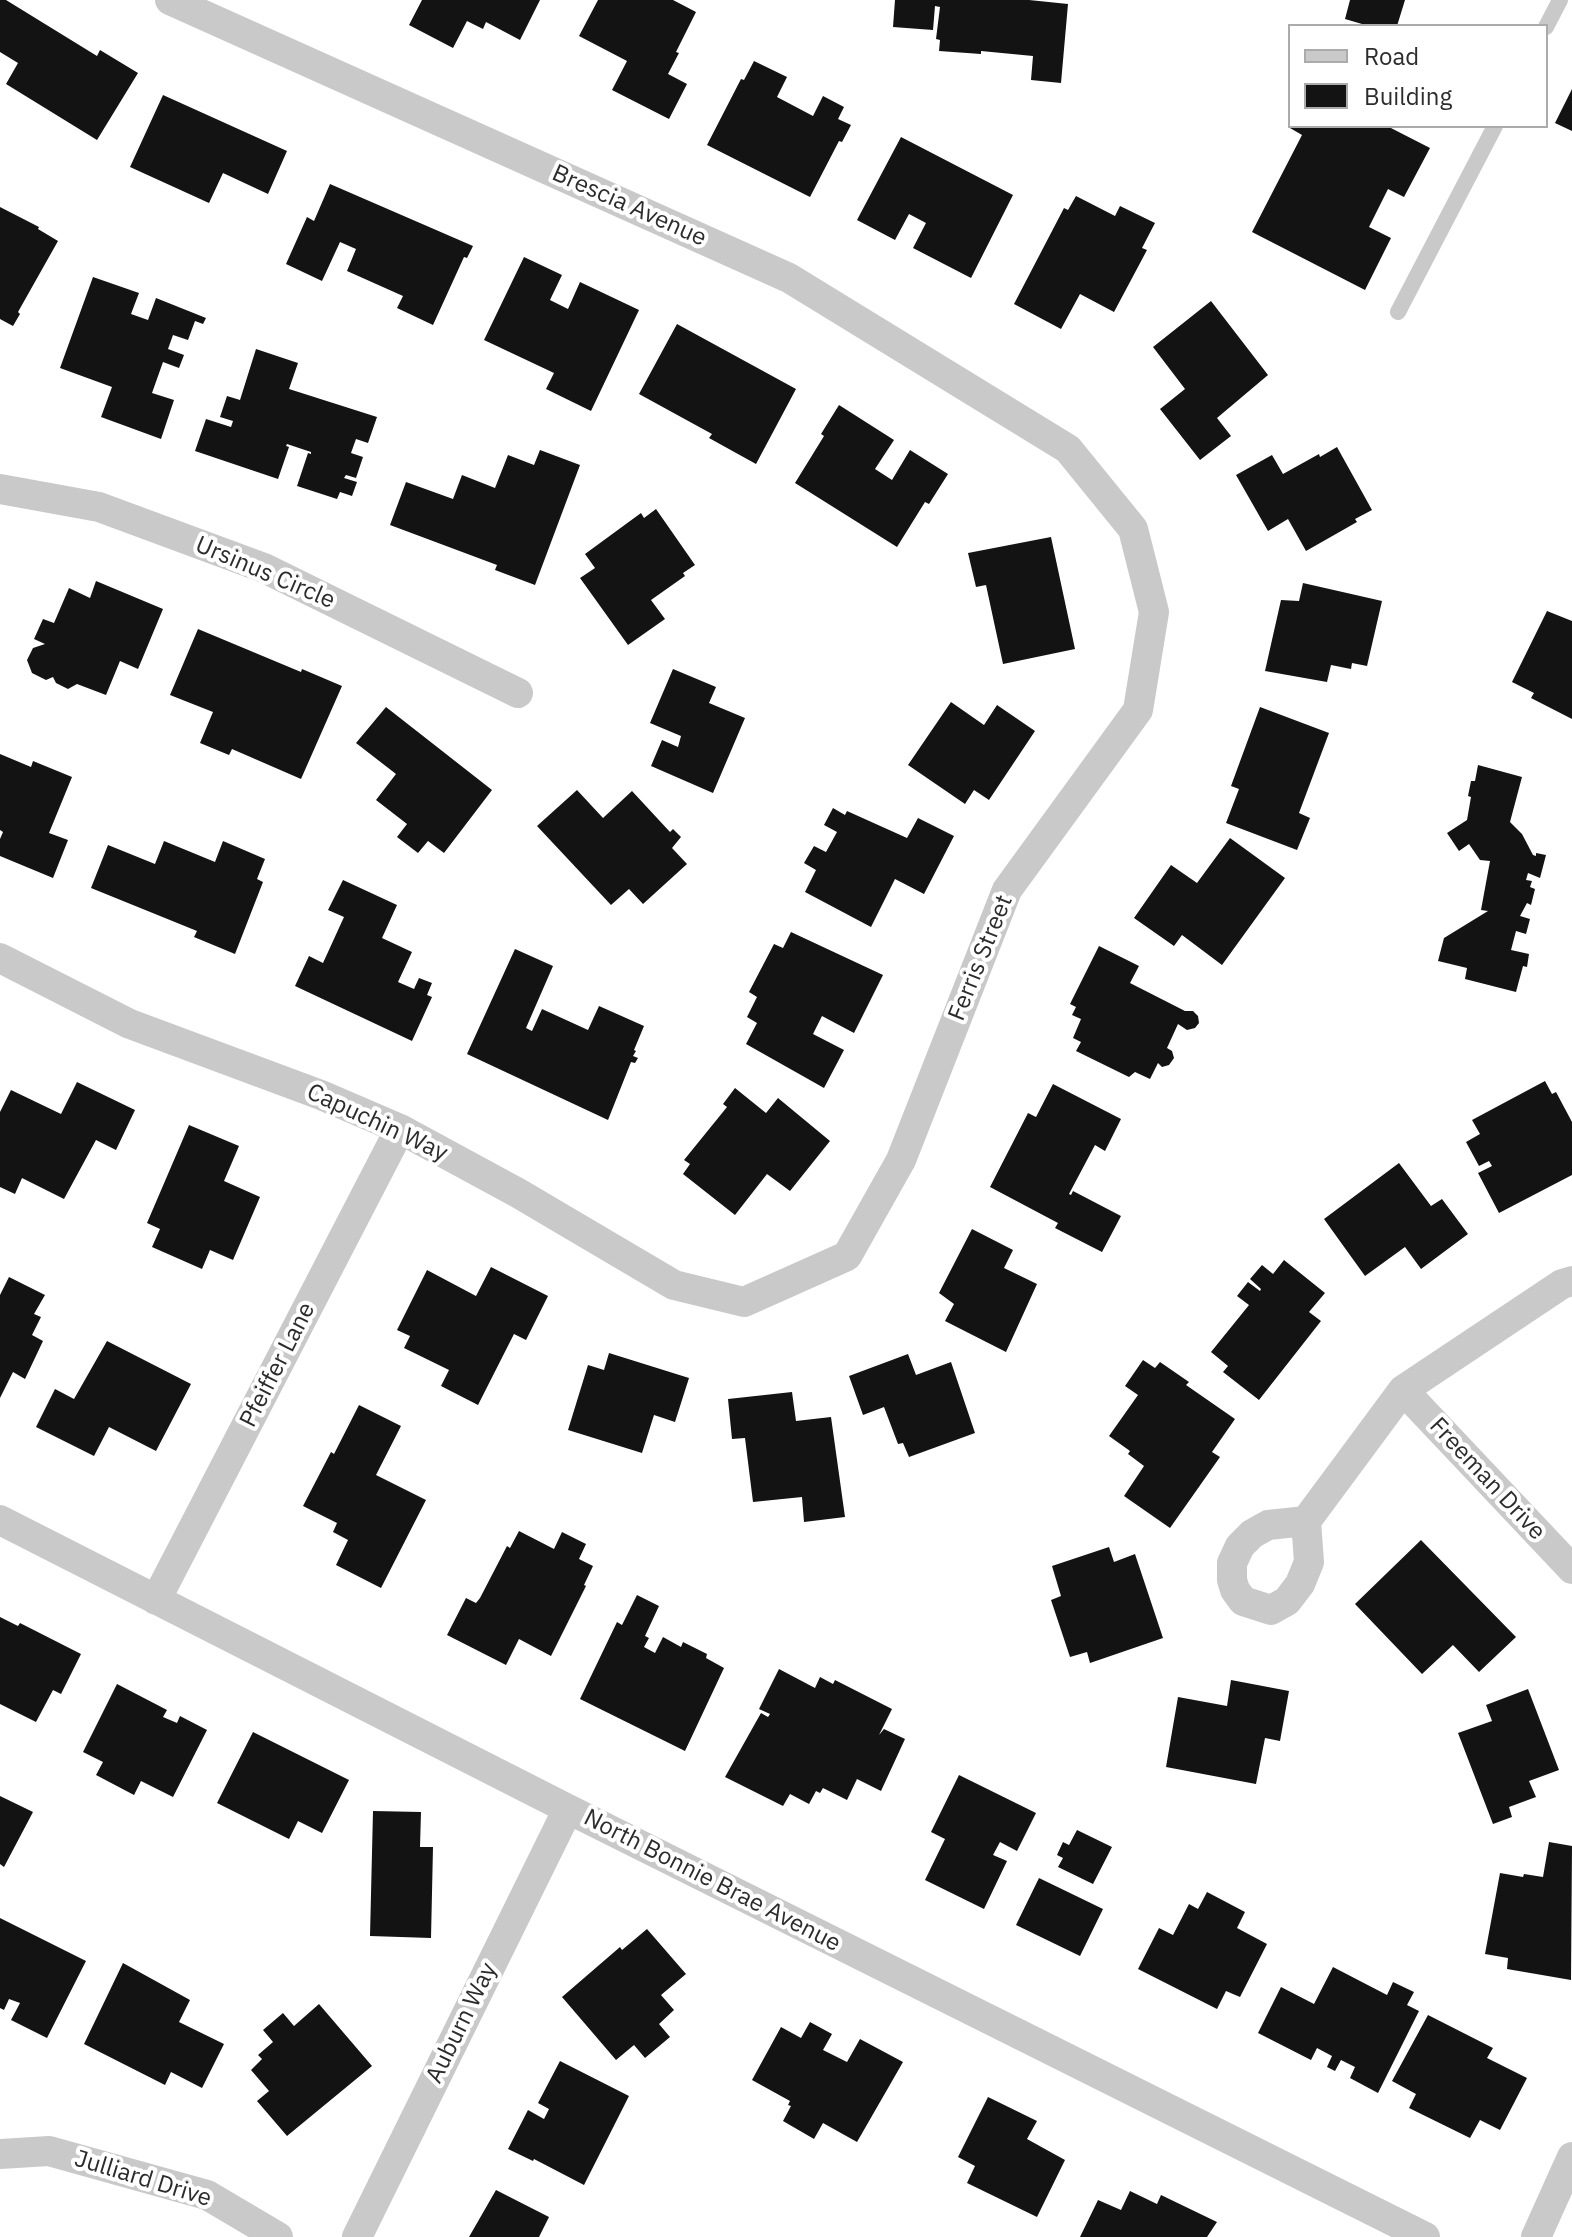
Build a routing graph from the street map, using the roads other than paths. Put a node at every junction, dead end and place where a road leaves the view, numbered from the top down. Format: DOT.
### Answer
graph roads {
  1 [pos="170,0"];
  2 [pos="1560,0"];
  3 [pos="1548,24"];
  4 [pos="1494,128"];
  5 [pos="1398,312"];
  6 [pos="1068,449"];
  7 [pos="0,489"];
  8 [pos="518,693"];
  9 [pos="0,958"];
  10 [pos="400,1129"];
  11 [pos="1572,1281"];
  12 [pos="744,1302"];
  13 [pos="1403,1390"];
  14 [pos="0,1520"];
  15 [pos="1306,1521"];
  16 [pos="1572,1569"];
  17 [pos="156,1600"];
  18 [pos="568,1809"];
  19 [pos="0,2154"];
  20 [pos="1572,2157"];
  21 [pos="278,2237"];
  22 [pos="357,2237"];
  23 [pos="1425,2237"];
  24 [pos="1536,2237"];
  1 -- 6 [label="street, Brescia Avenue"];
  2 -- 3 [label="lane"];
  4 -- 5 [label="lane"];
  6 -- 12 [label="street, Ferris Street"];
  7 -- 8 [label="street, Ursinus Circle"];
  9 -- 10 [label="street, Capuchin Way"];
  10 -- 12 [label="street, Capuchin Way"];
  10 -- 17 [label="street, Pfeiffer Lane"];
  11 -- 13 [label="street"];
  13 -- 15 [label="street"];
  13 -- 16 [label="street, Freeman Drive"];
  14 -- 17 [label="street, North Bonnie Brae Avenue"];
  17 -- 18 [label="street, North Bonnie Brae Avenue"];
  18 -- 22 [label="street, Auburn Way"];
  18 -- 23 [label="street, North Bonnie Brae Avenue"];
  19 -- 21 [label="street, Julliard Drive"];
  20 -- 24 [label="street"];
}
